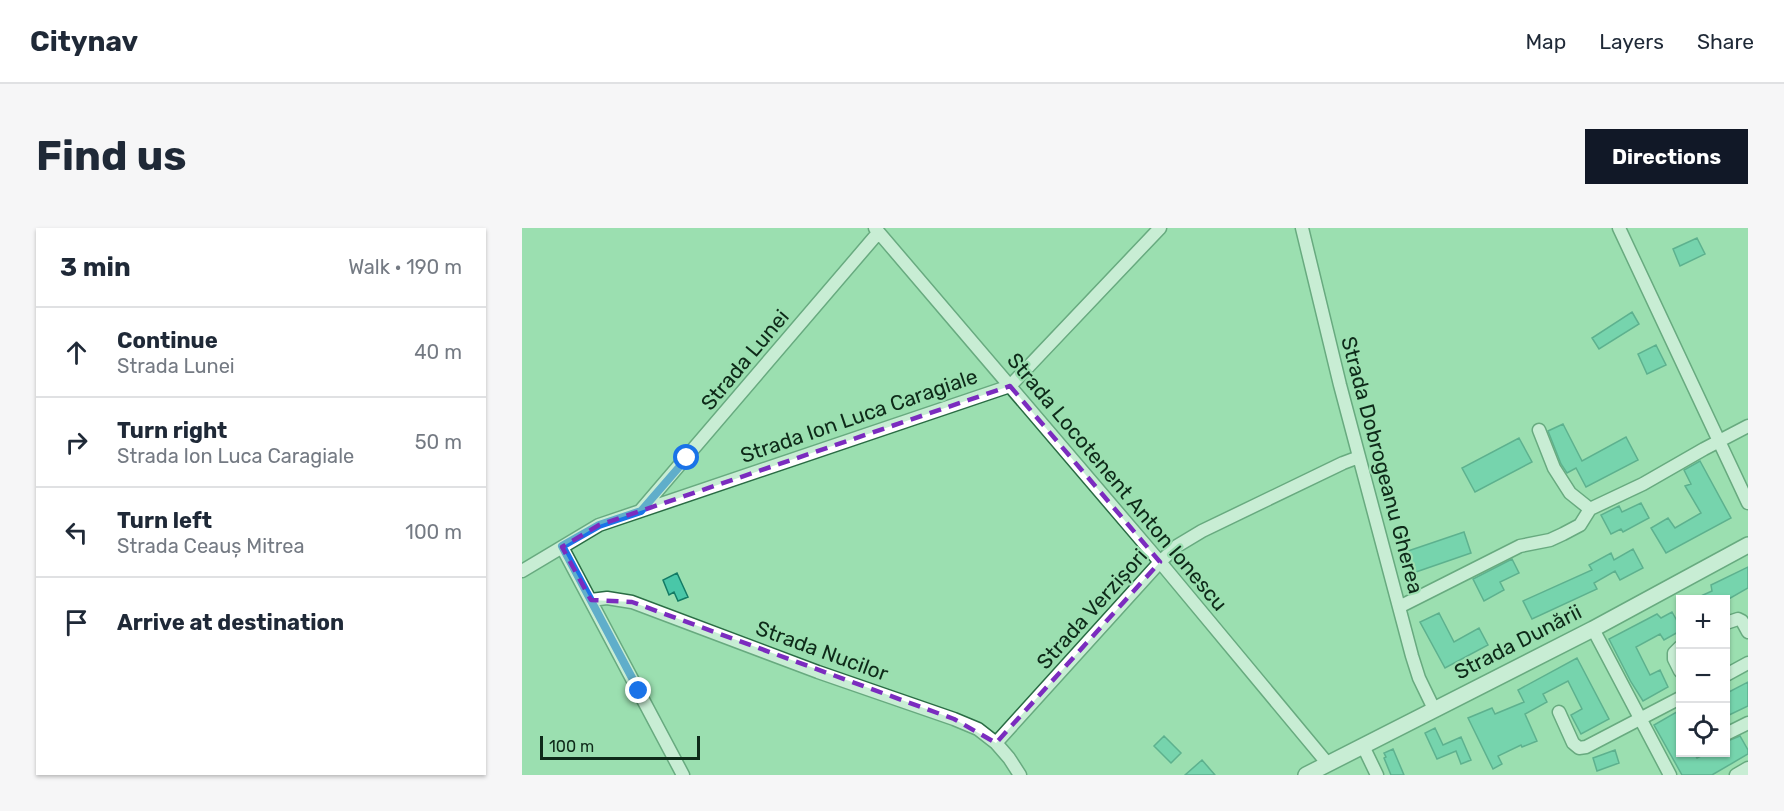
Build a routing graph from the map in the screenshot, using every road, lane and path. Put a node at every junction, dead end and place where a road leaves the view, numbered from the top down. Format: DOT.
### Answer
graph roads {
  1 [pos="1160,228"];
  2 [pos="1302,228"];
  3 [pos="1619,228"];
  4 [pos="877,230"];
  5 [pos="1010,386"];
  6 [pos="1748,426"];
  7 [pos="1539,430"];
  8 [pos="1719,441"];
  9 [pos="1359,457"];
  10 [pos="1748,502"];
  11 [pos="1590,509"];
  12 [pos="641,511"];
  13 [pos="1748,545"];
  14 [pos="562,546"];
  15 [pos="1160,562"];
  16 [pos="522,571"];
  17 [pos="591,600"];
  18 [pos="1399,607"];
  19 [pos="1730,621"];
  20 [pos="1593,629"];
  21 [pos="1748,632"];
  22 [pos="1748,663"];
  23 [pos="1730,672"];
  24 [pos="1676,700"];
  25 [pos="1434,709"];
  26 [pos="1559,712"];
  27 [pos="1641,719"];
  28 [pos="1748,723"];
  29 [pos="1730,732"];
  30 [pos="996,743"];
  31 [pos="1363,746"];
  32 [pos="1328,764"];
  33 [pos="1748,768"];
  34 [pos="682,775"];
  35 [pos="1020,775"];
  36 [pos="1306,775"];
  37 [pos="1377,775"];
  38 [pos="1670,775"];
  39 [pos="1736,775"];
  1 -- 5 [label="street, Strada Ion Luca Caragiale"];
  2 -- 9 [label="street, Strada Dobrogeanu Gherea"];
  3 -- 8 [label="street"];
  4 -- 5 [label="street, Strada Locotenent Anton Ionescu"];
  4 -- 12 [label="street, Strada Lunei"];
  5 -- 12 [label="street, Strada Ion Luca Caragiale"];
  5 -- 15 [label="street, Strada Locotenent Anton Ionescu"];
  6 -- 8 [label="street"];
  7 -- 11 [label="street"];
  8 -- 10 [label="street"];
  8 -- 11 [label="street"];
  9 -- 15 [label="street, Strada Verzișori"];
  9 -- 18 [label="street, Strada Dobrogeanu Gherea"];
  11 -- 18 [label="street"];
  12 -- 14 [label="street, Strada Ion Luca Caragiale"];
  13 -- 20 [label="main road, Strada Dunării"];
  14 -- 16 [label="street, Strada Ion Luca Caragiale"];
  14 -- 17 [label="street"];
  15 -- 30 [label="street, Strada Verzișori"];
  15 -- 32 [label="street, Strada Locotenent Anton Ionescu"];
  17 -- 30 [label="street, Strada Nucilor"];
  17 -- 34 [label="street"];
  18 -- 25 [label="street, Strada Dobrogeanu Gherea"];
  19 -- 21 [label="street"];
  20 -- 25 [label="main road, Strada Dunării"];
  20 -- 27 [label="street"];
  22 -- 23 [label="street"];
  24 -- 27 [label="street"];
  25 -- 31 [label="main road, Strada Dunării"];
  26 -- 27 [label="street"];
  27 -- 38 [label="street"];
  28 -- 29 [label="street"];
  30 -- 35 [label="street, Strada Nucilor"];
  31 -- 32 [label="main road, Strada Dunării"];
  31 -- 37 [label="street"];
  32 -- 36 [label="main road, Strada Dunării"];
  33 -- 39 [label="street"];
}
